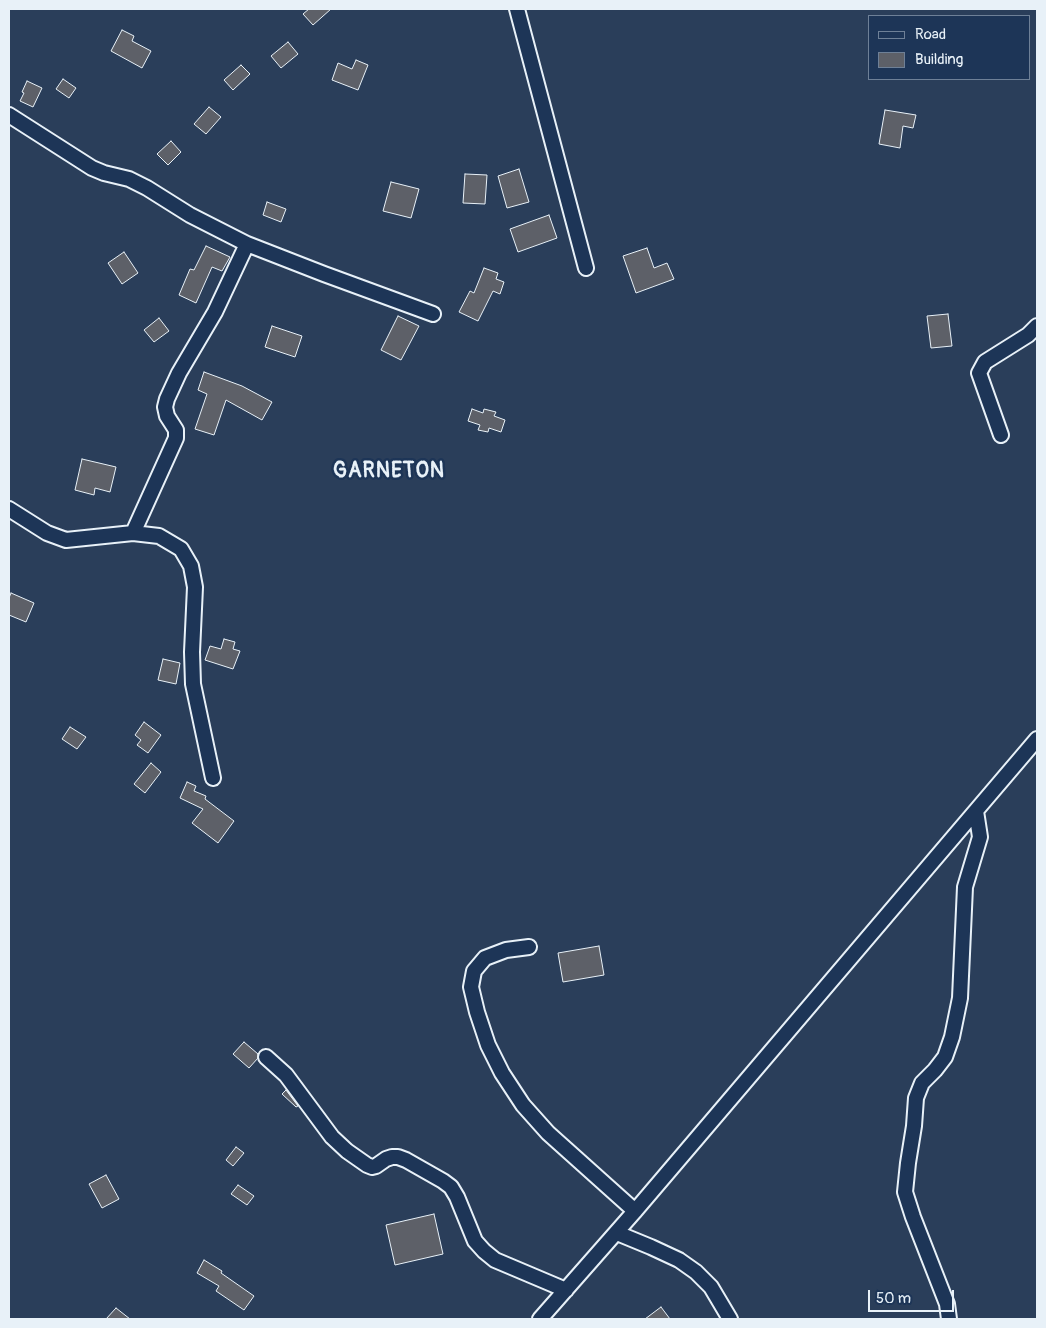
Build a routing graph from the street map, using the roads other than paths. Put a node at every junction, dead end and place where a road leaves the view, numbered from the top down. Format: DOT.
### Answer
graph roads {
  1 [pos="517,9"];
  2 [pos="9,115"];
  3 [pos="247,244"];
  4 [pos="586,268"];
  5 [pos="433,314"];
  6 [pos="1037,326"];
  7 [pos="1000,436"];
  8 [pos="9,509"];
  9 [pos="133,533"];
  10 [pos="1037,739"];
  11 [pos="213,778"];
  12 [pos="976,810"];
  13 [pos="529,946"];
  14 [pos="266,1057"];
  15 [pos="635,1211"];
  16 [pos="617,1233"];
  17 [pos="566,1290"];
  18 [pos="540,1319"];
  19 [pos="730,1319"];
  20 [pos="949,1319"];
  1 -- 4 [label="street"];
  2 -- 3 [label="street"];
  3 -- 5 [label="street"];
  3 -- 9 [label="street"];
  6 -- 7 [label="street"];
  8 -- 9 [label="street"];
  9 -- 11 [label="street"];
  10 -- 12 [label="street"];
  12 -- 15 [label="street"];
  12 -- 20 [label="street"];
  13 -- 15 [label="street"];
  14 -- 17 [label="street"];
  15 -- 16 [label="street"];
  16 -- 17 [label="street"];
  16 -- 19 [label="street"];
  17 -- 18 [label="street"];
}
